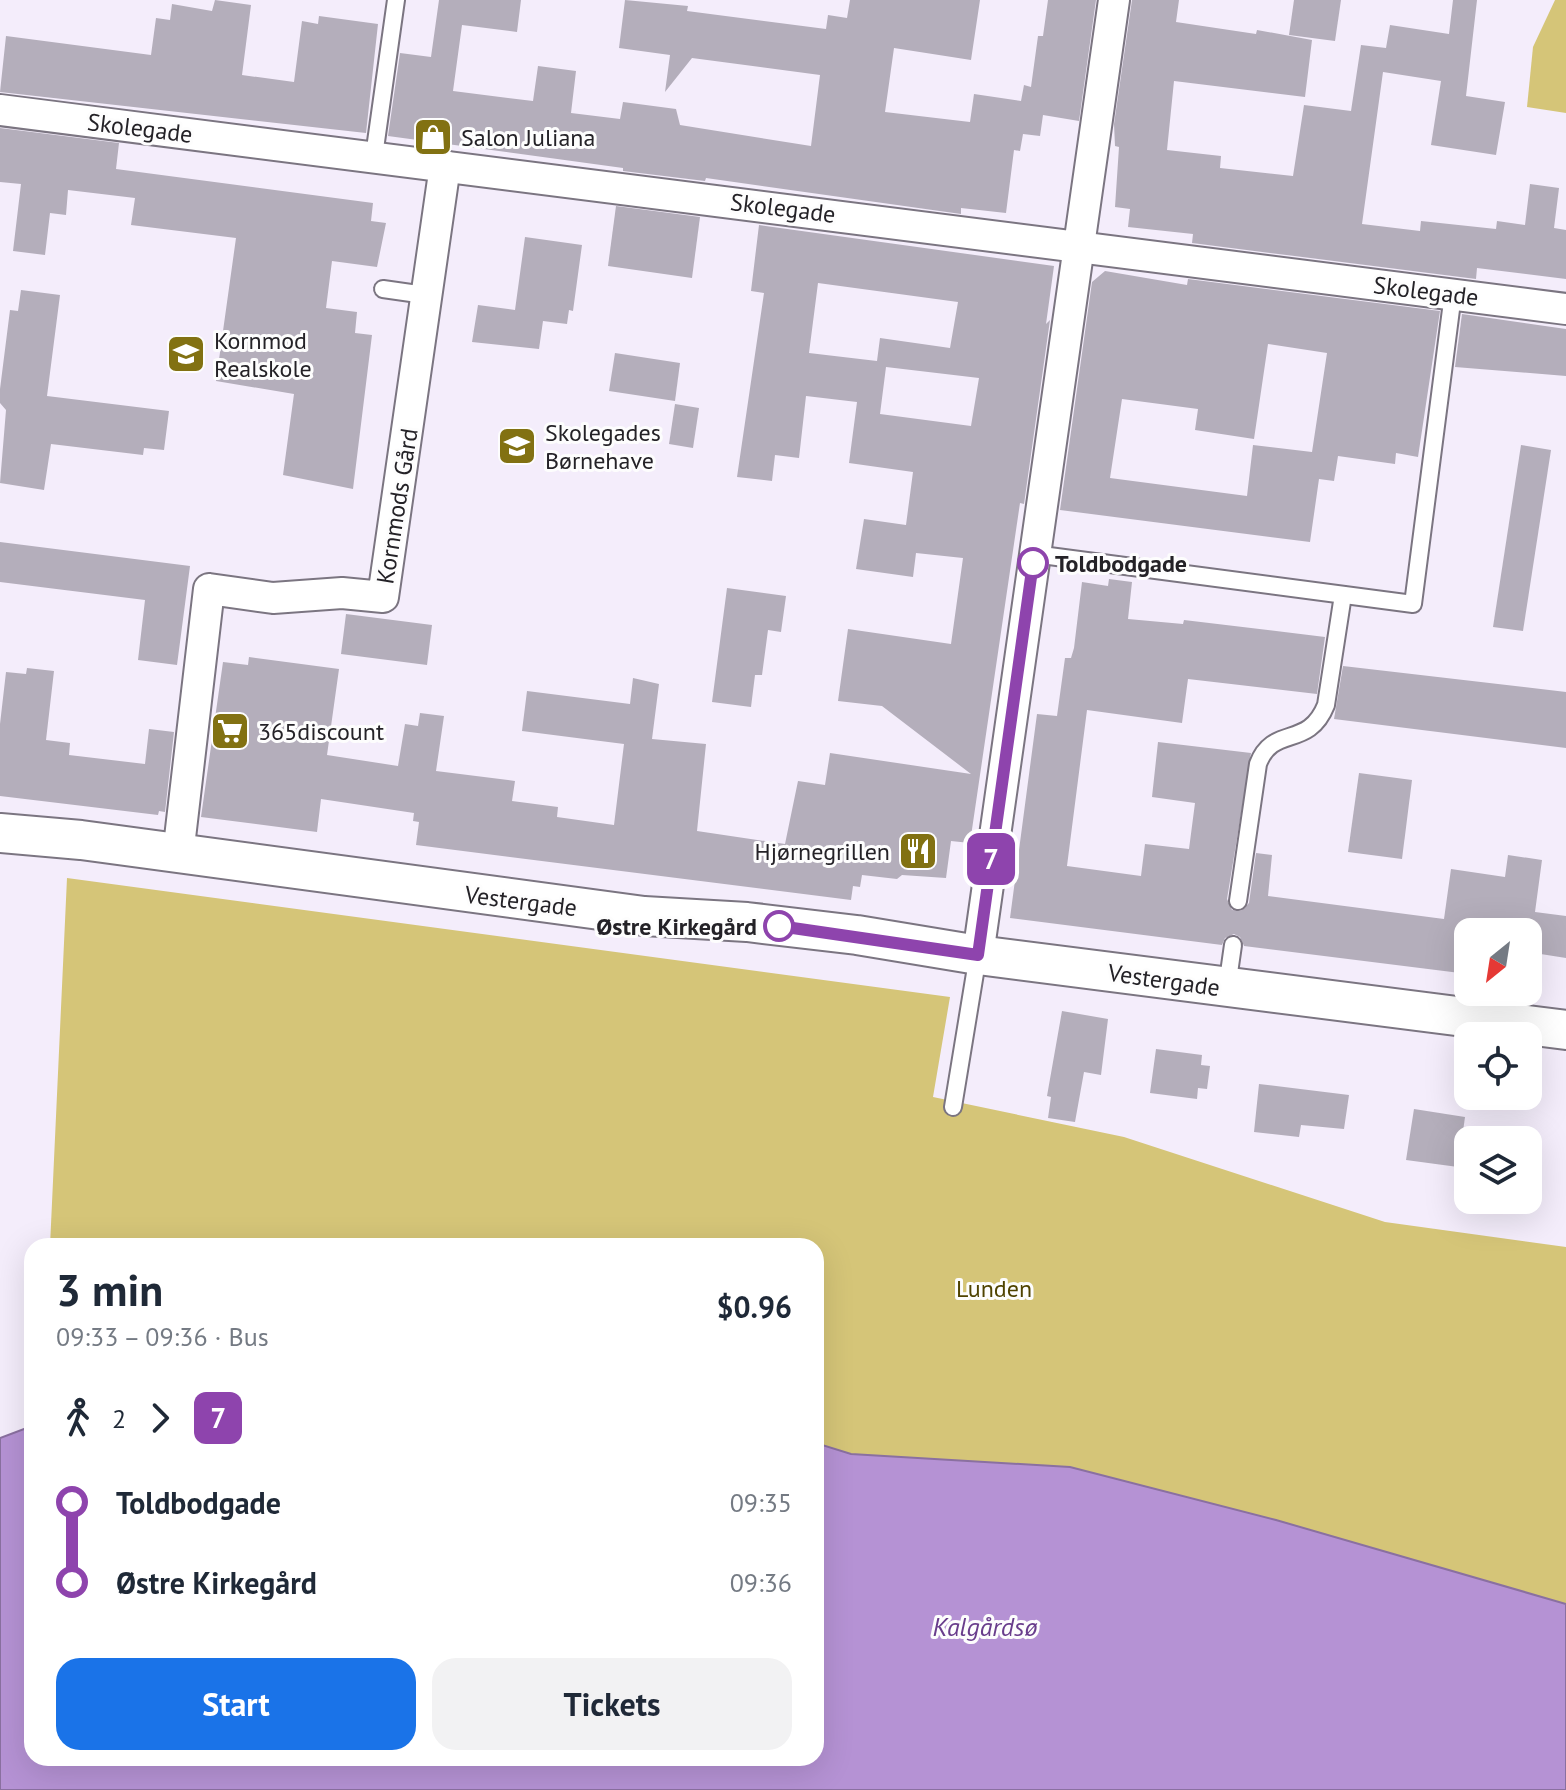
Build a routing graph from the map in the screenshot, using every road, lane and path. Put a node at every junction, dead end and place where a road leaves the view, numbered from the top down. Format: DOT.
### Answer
graph roads {
  1 [pos="396,0"];
  2 [pos="1114,0"];
  3 [pos="0,110"];
  4 [pos="374,156"];
  5 [pos="445,166"];
  6 [pos="1077,246"];
  7 [pos="383,289"];
  8 [pos="1453,294"];
  9 [pos="425,295"];
  10 [pos="1566,309"];
  11 [pos="1034,554"];
  12 [pos="1343,595"];
  13 [pos="0,833"];
  14 [pos="178,855"];
  15 [pos="1238,901"];
  16 [pos="1233,945"];
  17 [pos="978,955"];
  18 [pos="1227,989"];
  19 [pos="1566,1030"];
  20 [pos="953,1107"];
  1 -- 4 [label="lane"];
  2 -- 6 [label="street"];
  3 -- 4 [label="street, Skolegade"];
  4 -- 5 [label="street, Skolegade"];
  5 -- 6 [label="street, Skolegade"];
  5 -- 9 [label="street, Kornmods Gård"];
  6 -- 8 [label="street, Skolegade"];
  6 -- 11 [label="street"];
  7 -- 9 [label="lane"];
  8 -- 10 [label="street, Skolegade"];
  8 -- 12 [label="lane"];
  9 -- 14 [label="street, Kornmods Gård"];
  11 -- 12 [label="lane"];
  11 -- 17 [label="street"];
  12 -- 15 [label="lane"];
  13 -- 14 [label="street, Vestergade"];
  14 -- 17 [label="street, Vestergade"];
  16 -- 18 [label="lane"];
  17 -- 18 [label="street, Vestergade"];
  17 -- 20 [label="lane"];
  18 -- 19 [label="street, Vestergade"];
}
